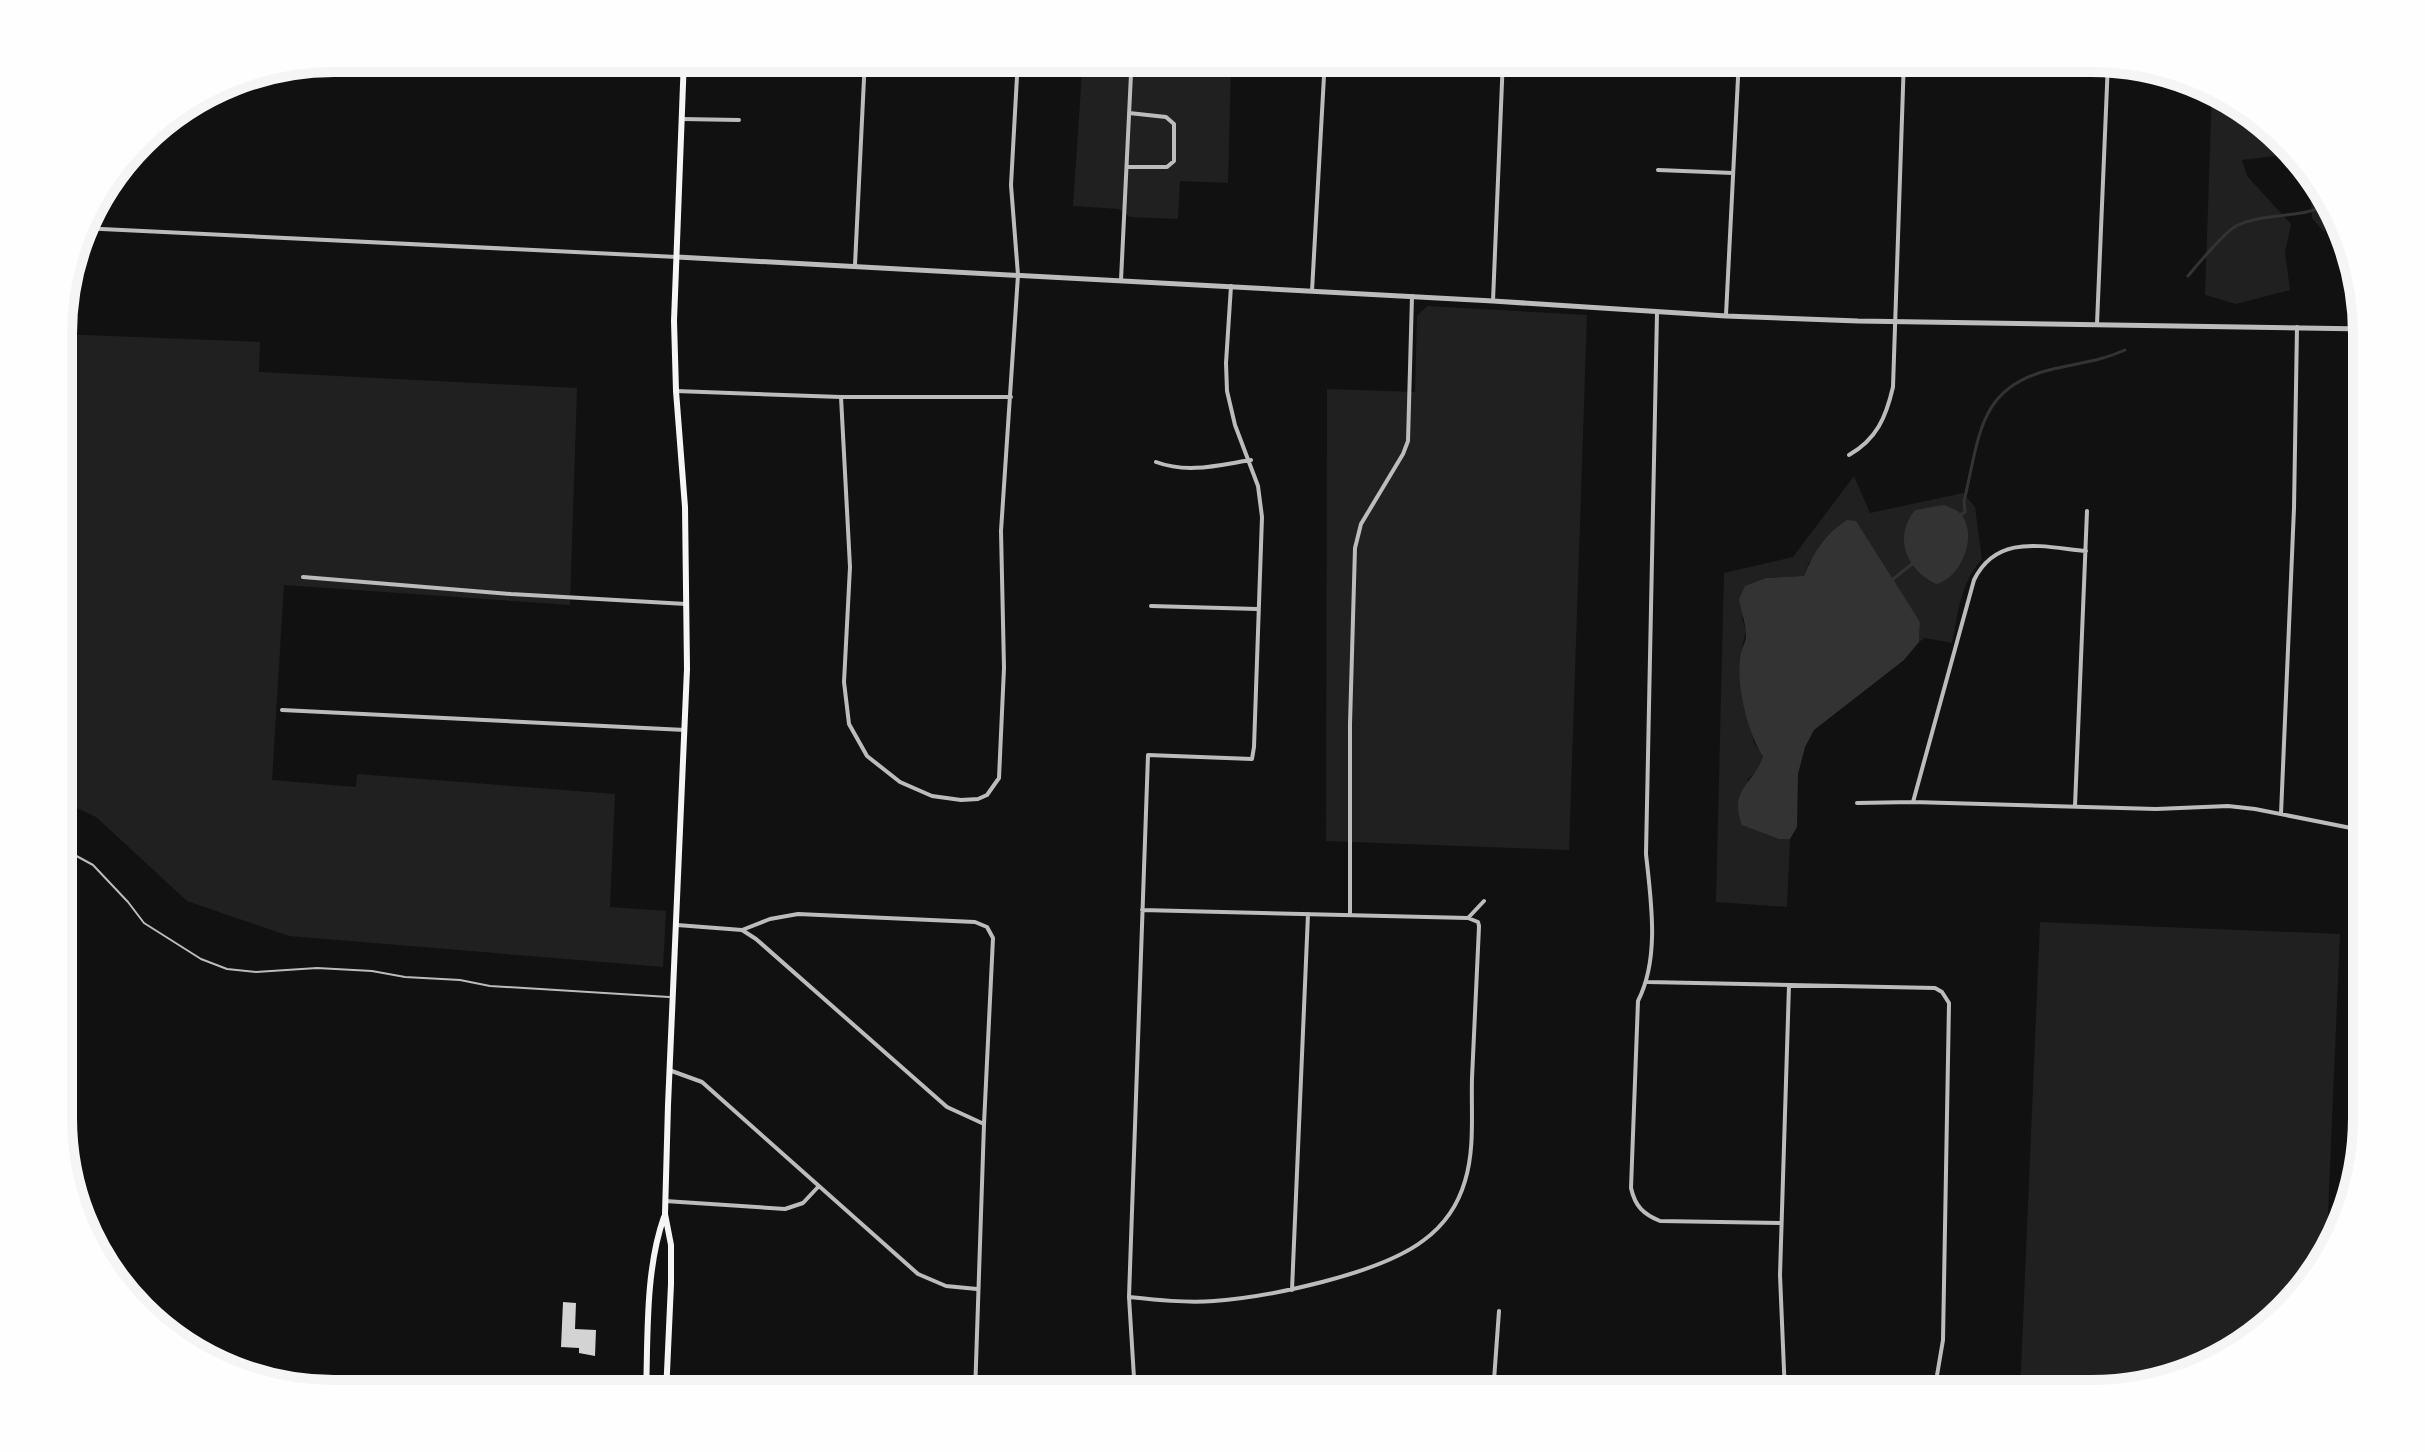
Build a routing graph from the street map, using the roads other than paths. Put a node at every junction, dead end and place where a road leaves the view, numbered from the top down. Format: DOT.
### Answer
graph roads {
  1 [pos="1324,72"];
  2 [pos="1502,72"];
  3 [pos="1738,72"];
  4 [pos="1903,72"];
  5 [pos="684,73"];
  6 [pos="864,73"];
  7 [pos="1017,73"];
  8 [pos="2108,73"];
  9 [pos="1131,74"];
  10 [pos="1128,113"];
  11 [pos="682,119"];
  12 [pos="739,120"];
  13 [pos="1127,167"];
  14 [pos="1658,170"];
  15 [pos="1733,173"];
  16 [pos="94,229"];
  17 [pos="677,257"];
  18 [pos="855,265"];
  19 [pos="1018,275"];
  20 [pos="1121,280"];
  21 [pos="1231,286"];
  22 [pos="1312,291"];
  23 [pos="1412,296"];
  24 [pos="1493,301"];
  25 [pos="1657,313"];
  26 [pos="1726,316"];
  27 [pos="1894,320"];
  28 [pos="2097,324"];
  29 [pos="2297,327"];
  30 [pos="2352,329"];
  31 [pos="676,391"];
  32 [pos="841,397"];
  33 [pos="1011,397"];
  34 [pos="1849,455"];
  35 [pos="1251,460"];
  36 [pos="1156,462"];
  37 [pos="2087,511"];
  38 [pos="2086,551"];
  39 [pos="303,577"];
  40 [pos="686,604"];
  41 [pos="1151,606"];
  42 [pos="1258,609"];
  43 [pos="282,710"];
  44 [pos="685,730"];
  45 [pos="1913,802"];
  46 [pos="1857,803"];
  47 [pos="2075,806"];
  48 [pos="2281,814"];
  49 [pos="2352,828"];
  50 [pos="72,854"];
  51 [pos="1484,901"];
  52 [pos="1142,910"];
  53 [pos="1308,914"];
  54 [pos="1350,915"];
  55 [pos="1468,918"];
  56 [pos="677,925"];
  57 [pos="742,930"];
  58 [pos="1648,982"];
  59 [pos="1789,985"];
  60 [pos="673,997"];
  61 [pos="669,1070"];
  62 [pos="984,1124"];
  63 [pos="818,1186"];
  64 [pos="665,1201"];
  65 [pos="665,1214"];
  66 [pos="1781,1223"];
  67 [pos="978,1289"];
  68 [pos="1292,1290"];
  69 [pos="1129,1297"];
  70 [pos="1499,1311"];
  71 [pos="1494,1379"];
  72 [pos="1784,1379"];
  73 [pos="1936,1379"];
  74 [pos="647,1380"];
  75 [pos="666,1380"];
  76 [pos="975,1380"];
  77 [pos="1134,1380"];
  1 -- 22 [label="street"];
  2 -- 24 [label="street"];
  3 -- 15 [label="street"];
  4 -- 27 [label="street"];
  5 -- 11 [label="main road"];
  6 -- 18 [label="street"];
  7 -- 19 [label="street"];
  8 -- 28 [label="street"];
  9 -- 10 [label="street"];
  10 -- 13 [label="street"];
  10 -- 13 [label="street"];
  11 -- 12 [label="street"];
  11 -- 17 [label="main road"];
  13 -- 20 [label="street"];
  14 -- 15 [label="street"];
  15 -- 26 [label="street"];
  16 -- 17 [label="street"];
  17 -- 18 [label="street"];
  17 -- 31 [label="main road"];
  18 -- 19 [label="street"];
  19 -- 20 [label="street"];
  19 -- 33 [label="street"];
  20 -- 21 [label="street"];
  21 -- 22 [label="street"];
  21 -- 35 [label="street"];
  22 -- 23 [label="street"];
  23 -- 24 [label="street"];
  23 -- 54 [label="street"];
  24 -- 25 [label="street"];
  25 -- 26 [label="street"];
  25 -- 58 [label="street"];
  26 -- 27 [label="street"];
  27 -- 28 [label="street"];
  27 -- 34 [label="street"];
  28 -- 29 [label="street"];
  29 -- 30 [label="street"];
  29 -- 48 [label="street"];
  31 -- 32 [label="street"];
  31 -- 40 [label="main road"];
  32 -- 33 [label="street"];
  32 -- 33 [label="street"];
  35 -- 36 [label="street"];
  35 -- 42 [label="street"];
  37 -- 38 [label="street"];
  38 -- 45 [label="street"];
  38 -- 47 [label="street"];
  39 -- 40 [label="street"];
  40 -- 44 [label="main road"];
  41 -- 42 [label="street"];
  42 -- 52 [label="street"];
  43 -- 44 [label="street"];
  44 -- 56 [label="main road"];
  45 -- 46 [label="street"];
  45 -- 47 [label="street"];
  47 -- 48 [label="street"];
  48 -- 49 [label="street"];
  50 -- 60 [label="lane"];
  51 -- 55 [label="street"];
  52 -- 53 [label="street"];
  52 -- 69 [label="street"];
  53 -- 54 [label="street"];
  53 -- 68 [label="street"];
  54 -- 55 [label="street"];
  55 -- 68 [label="street"];
  56 -- 57 [label="street"];
  56 -- 60 [label="main road"];
  57 -- 62 [label="street"];
  57 -- 62 [label="street"];
  58 -- 59 [label="street"];
  58 -- 66 [label="street"];
  59 -- 66 [label="street"];
  59 -- 73 [label="street"];
  60 -- 61 [label="main road"];
  61 -- 63 [label="street"];
  61 -- 64 [label="main road"];
  62 -- 67 [label="street"];
  63 -- 64 [label="street"];
  63 -- 67 [label="street"];
  64 -- 65 [label="main road"];
  65 -- 74 [label="main road"];
  65 -- 75 [label="main road"];
  66 -- 72 [label="street"];
  67 -- 76 [label="street"];
  68 -- 69 [label="street"];
  69 -- 77 [label="street"];
  70 -- 71 [label="street"];
}
